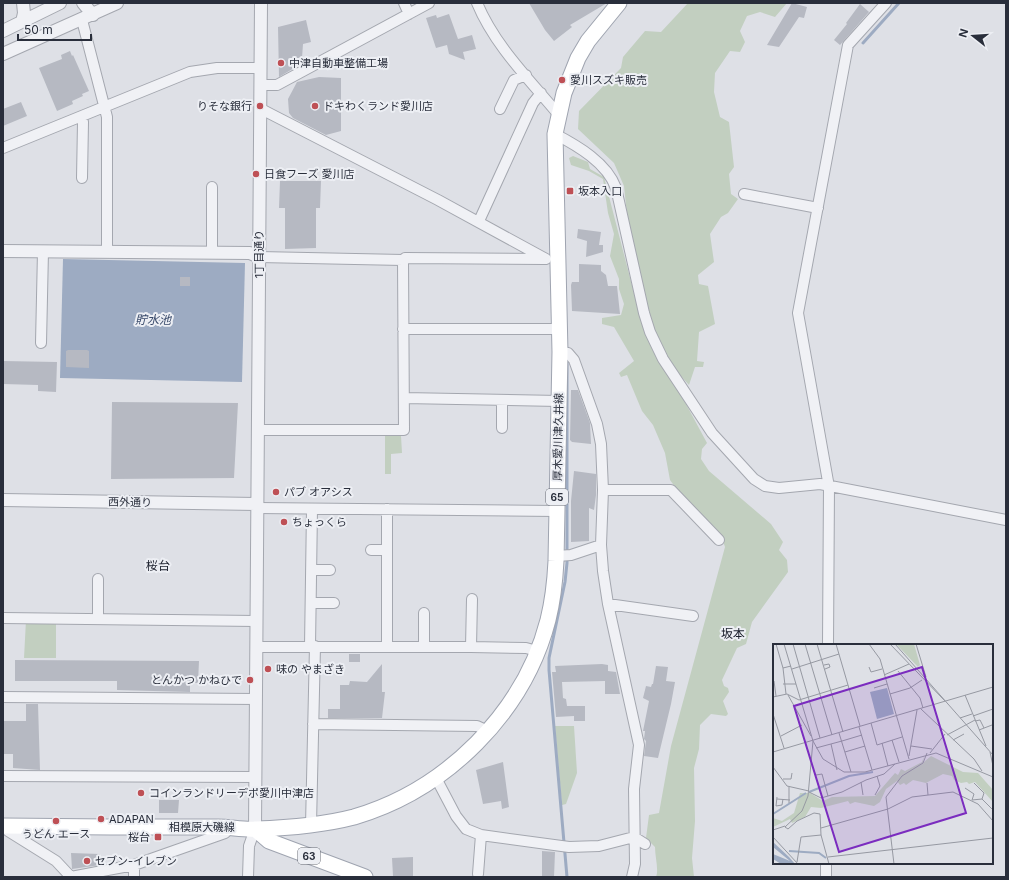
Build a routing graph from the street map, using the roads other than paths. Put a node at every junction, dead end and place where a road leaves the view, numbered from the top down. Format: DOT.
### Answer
graph roads {
  1 [pos="23,3"];
  2 [pos="60,3"];
  3 [pos="83,3"];
  4 [pos="117,3"];
  5 [pos="261,3"];
  6 [pos="404,3"];
  7 [pos="429,3"];
  8 [pos="477,3"];
  9 [pos="619,3"];
  10 [pos="886,3"];
  11 [pos="409,14"];
  12 [pos="88,17"];
  13 [pos="22,22"];
  14 [pos="3,30"];
  15 [pos="3,54"];
  16 [pos="261,68"];
  17 [pos="526,76"];
  18 [pos="261,85"];
  19 [pos="541,94"];
  20 [pos="104,107"];
  21 [pos="261,109"];
  22 [pos="500,109"];
  23 [pos="558,114"];
  24 [pos="81,117"];
  25 [pos="555,134"];
  26 [pos="3,148"];
  27 [pos="82,178"];
  28 [pos="212,187"];
  29 [pos="744,194"];
  30 [pos="818,208"];
  31 [pos="479,221"];
  32 [pos="3,251"];
  33 [pos="43,251"];
  34 [pos="107,252"];
  35 [pos="212,252"];
  36 [pos="259,257"];
  37 [pos="552,259"];
  38 [pos="403,260"];
  39 [pos="403,329"];
  40 [pos="558,329"];
  41 [pos="41,343"];
  42 [pos="560,352"];
  43 [pos="404,398"];
  44 [pos="502,400"];
  45 [pos="559,401"];
  46 [pos="502,428"];
  47 [pos="258,430"];
  48 [pos="829,487"];
  49 [pos="603,490"];
  50 [pos="3,500"];
  51 [pos="257,506"];
  52 [pos="312,509"];
  53 [pos="388,509"];
  54 [pos="557,511"];
  55 [pos="1006,520"];
  56 [pos="718,540"];
  57 [pos="601,545"];
  58 [pos="371,550"];
  59 [pos="387,550"];
  60 [pos="563,556"];
  61 [pos="311,570"];
  62 [pos="330,570"];
  63 [pos="98,579"];
  64 [pos="472,598"];
  65 [pos="311,603"];
  66 [pos="334,603"];
  67 [pos="608,604"];
  68 [pos="424,613"];
  69 [pos="694,616"];
  70 [pos="3,618"];
  71 [pos="98,619"];
  72 [pos="256,620"];
  73 [pos="828,644"];
  74 [pos="312,646"];
  75 [pos="256,647"];
  76 [pos="387,647"];
  77 [pos="424,647"];
  78 [pos="471,647"];
  79 [pos="537,651"];
  80 [pos="3,697"];
  81 [pos="256,699"];
  82 [pos="313,724"];
  83 [pos="488,731"];
  84 [pos="3,776"];
  85 [pos="255,777"];
  86 [pos="436,778"];
  87 [pos="311,825"];
  88 [pos="4,826"];
  89 [pos="232,827"];
  90 [pos="255,829"];
  91 [pos="481,835"];
  92 [pos="634,837"];
  93 [pos="645,844"];
  94 [pos="134,864"];
  95 [pos="826,864"];
  96 [pos="478,874"];
  97 [pos="71,877"];
  98 [pos="134,877"];
  99 [pos="248,877"];
  100 [pos="365,877"];
  101 [pos="632,877"];
  102 [pos="826,877"];
  1 -- 13 [label="street"];
  2 -- 13 [label="street"];
  3 -- 12 [label="street"];
  4 -- 12 [label="street"];
  5 -- 16 [label="street, 1丁目通り"];
  6 -- 11 [label="street"];
  7 -- 11 [label="street"];
  8 -- 17 [label="street"];
  9 -- 23 [label="main road, 厚木愛川津久井線 / 65"];
  10 -- 30 [label="street"];
  11 -- 18 [label="street"];
  12 -- 15 [label="street"];
  12 -- 20 [label="street"];
  13 -- 14 [label="street"];
  16 -- 18 [label="street, 1丁目通り"];
  16 -- 20 [label="street"];
  17 -- 19 [label="street"];
  17 -- 22 [label="street"];
  18 -- 21 [label="street, 1丁目通り"];
  19 -- 23 [label="street"];
  19 -- 31 [label="street"];
  20 -- 24 [label="street"];
  20 -- 34 [label="street"];
  21 -- 31 [label="street"];
  21 -- 36 [label="street, 1丁目通り"];
  23 -- 25 [label="main road, 厚木愛川津久井線 / 65"];
  24 -- 26 [label="street"];
  24 -- 27 [label="street"];
  25 -- 37 [label="main road, 厚木愛川津久井線 / 65"];
  25 -- 48 [label="street"];
  28 -- 35 [label="street"];
  29 -- 30 [label="street"];
  30 -- 48 [label="street"];
  31 -- 37 [label="street"];
  32 -- 33 [label="street"];
  33 -- 34 [label="street"];
  33 -- 41 [label="street"];
  34 -- 35 [label="street"];
  35 -- 36 [label="street"];
  36 -- 38 [label="street"];
  36 -- 47 [label="street, 1丁目通り"];
  37 -- 38 [label="street"];
  37 -- 40 [label="main road, 厚木愛川津久井線 / 65"];
  38 -- 39 [label="street"];
  39 -- 40 [label="street"];
  39 -- 43 [label="street"];
  40 -- 42 [label="main road, 厚木愛川津久井線 / 65"];
  42 -- 45 [label="main road, 厚木愛川津久井線 / 65"];
  42 -- 49 [label="street"];
  43 -- 44 [label="street"];
  43 -- 47 [label="street"];
  44 -- 45 [label="street"];
  44 -- 46 [label="street"];
  45 -- 54 [label="main road, 厚木愛川津久井線 / 65"];
  47 -- 51 [label="street, 1丁目通り"];
  48 -- 55 [label="street"];
  48 -- 73 [label="street"];
  49 -- 56 [label="street"];
  49 -- 57 [label="street"];
  50 -- 51 [label="street, 西外通り"];
  51 -- 52 [label="street"];
  51 -- 72 [label="street, 1丁目通り"];
  52 -- 53 [label="street"];
  52 -- 61 [label="street"];
  53 -- 54 [label="street"];
  53 -- 59 [label="street"];
  54 -- 60 [label="main road, 厚木愛川津久井線 / 65"];
  57 -- 60 [label="street"];
  57 -- 67 [label="street"];
  58 -- 59 [label="street"];
  59 -- 76 [label="street"];
  60 -- 79 [label="main road, 厚木愛川津久井線 / 65"];
  61 -- 62 [label="street"];
  61 -- 65 [label="street"];
  63 -- 71 [label="street"];
  64 -- 78 [label="street"];
  65 -- 66 [label="street"];
  65 -- 74 [label="street"];
  67 -- 69 [label="street"];
  67 -- 92 [label="street"];
  68 -- 77 [label="street"];
  70 -- 71 [label="street"];
  71 -- 72 [label="street"];
  72 -- 75 [label="street, 1丁目通り"];
  74 -- 75 [label="street"];
  74 -- 76 [label="street"];
  74 -- 82 [label="street"];
  75 -- 81 [label="street, 1丁目通り"];
  76 -- 77 [label="street"];
  77 -- 78 [label="street"];
  78 -- 79 [label="street"];
  79 -- 83 [label="main road, 厚木愛川津久井線 / 65"];
  80 -- 81 [label="street"];
  81 -- 85 [label="street, 1丁目通り"];
  82 -- 83 [label="street"];
  82 -- 87 [label="street"];
  83 -- 86 [label="main road, 厚木愛川津久井線 / 65"];
  84 -- 85 [label="street"];
  85 -- 90 [label="street, 1丁目通り"];
  86 -- 87 [label="main road, 厚木愛川津久井線 / 65"];
  86 -- 91 [label="street"];
  87 -- 90 [label="main road, 厚木愛川津久井線 / 65"];
  88 -- 89 [label="main road, 相模原大磯線"];
  88 -- 97 [label="street"];
  89 -- 90 [label="main road, 相模原大磯線"];
  89 -- 94 [label="street"];
  90 -- 99 [label="street"];
  90 -- 100 [label="main road, 63"];
  91 -- 92 [label="street"];
  91 -- 96 [label="street"];
  92 -- 93 [label="street"];
  92 -- 101 [label="street"];
  94 -- 97 [label="street"];
  94 -- 98 [label="street"];
  95 -- 102 [label="street"];
}
